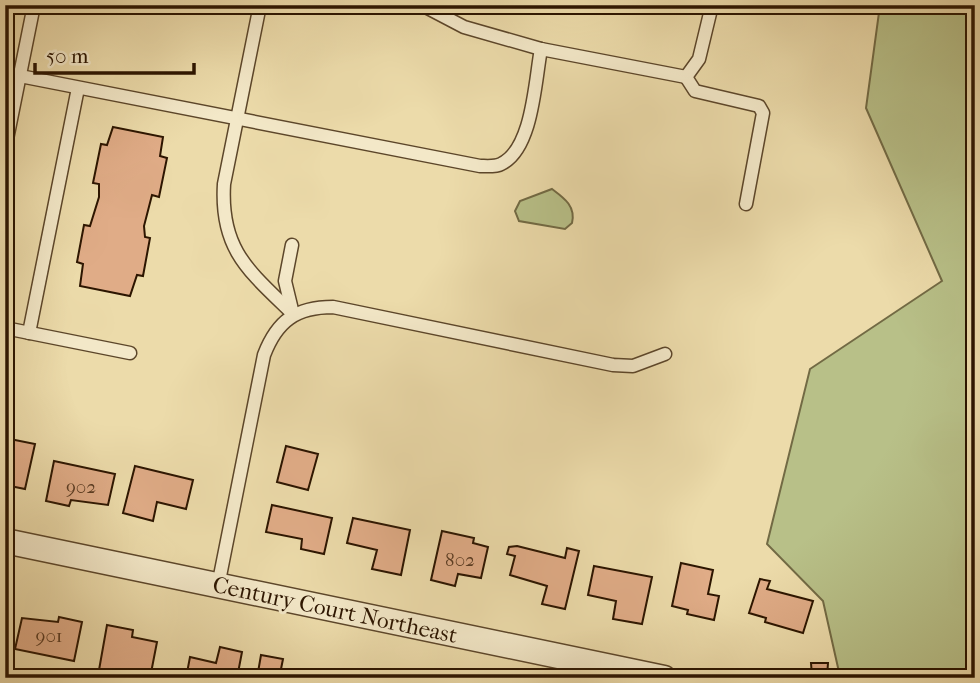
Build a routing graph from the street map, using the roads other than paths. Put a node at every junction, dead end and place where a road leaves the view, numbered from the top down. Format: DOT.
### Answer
graph roads {
  1 [pos="34,5"];
  2 [pos="260,5"];
  3 [pos="422,5"];
  4 [pos="712,5"];
  5 [pos="541,49"];
  6 [pos="20,76"];
  7 [pos="686,77"];
  8 [pos="78,88"];
  9 [pos="237,120"];
  10 [pos="5,149"];
  11 [pos="746,204"];
  12 [pos="292,245"];
  13 [pos="293,314"];
  14 [pos="5,328"];
  15 [pos="29,333"];
  16 [pos="130,353"];
  17 [pos="665,354"];
  18 [pos="5,541"];
  19 [pos="218,586"];
  20 [pos="664,678"];
  1 -- 6 [label="lane"];
  2 -- 9 [label="lane"];
  3 -- 5 [label="lane"];
  4 -- 7 [label="lane"];
  5 -- 7 [label="lane"];
  5 -- 9 [label="lane"];
  6 -- 8 [label="lane"];
  6 -- 10 [label="lane"];
  7 -- 11 [label="lane"];
  8 -- 9 [label="lane"];
  8 -- 15 [label="lane"];
  9 -- 13 [label="lane"];
  12 -- 13 [label="lane"];
  13 -- 17 [label="lane"];
  13 -- 19 [label="lane"];
  14 -- 15 [label="lane"];
  15 -- 16 [label="lane"];
  18 -- 19 [label="street, Century Court Northeast"];
  19 -- 20 [label="street, Century Court Northeast"];
}
